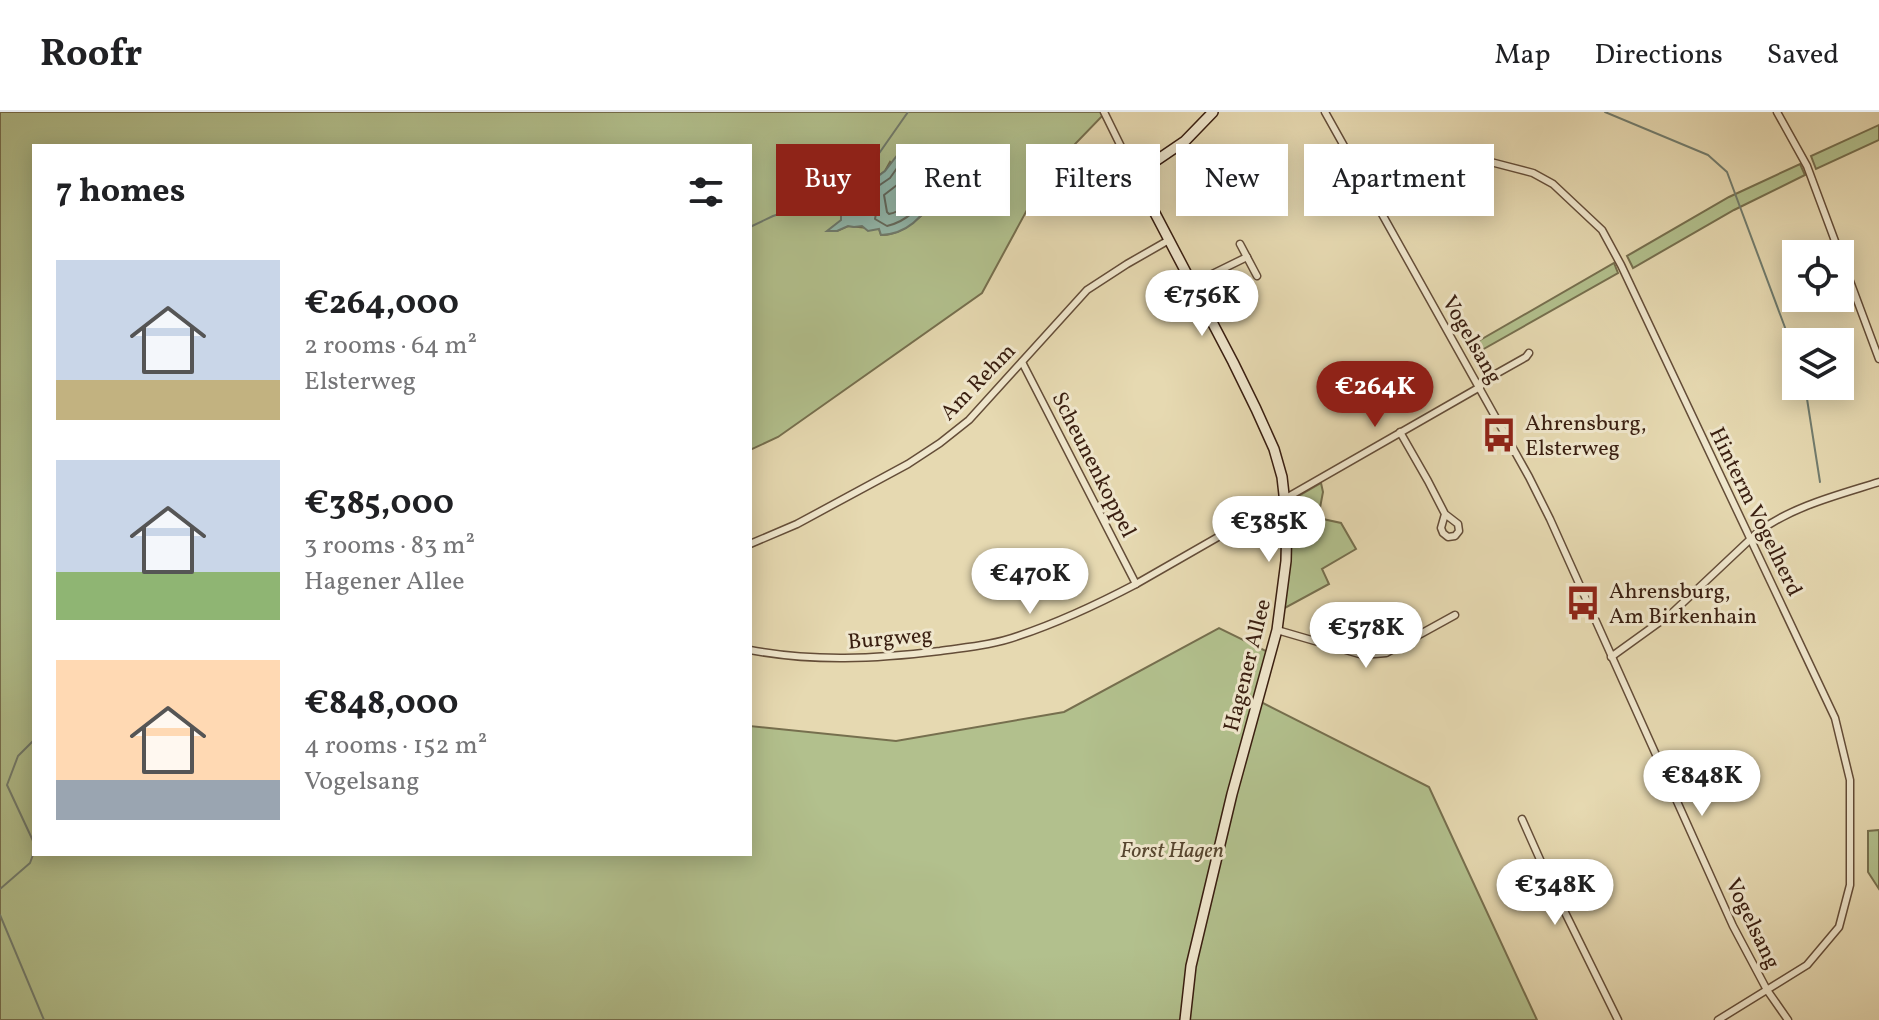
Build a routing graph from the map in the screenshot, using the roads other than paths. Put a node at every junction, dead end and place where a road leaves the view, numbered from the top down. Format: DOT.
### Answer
graph roads {
  1 [pos="1104,112"];
  2 [pos="1213,112"];
  3 [pos="1325,112"];
  4 [pos="1777,112"];
  5 [pos="1120,144"];
  6 [pos="1343,144"];
  7 [pos="1160,158"];
  8 [pos="1494,163"];
  9 [pos="1156,216"];
  10 [pos="1382,216"];
  11 [pos="1169,240"];
  12 [pos="1240,244"];
  13 [pos="1247,257"];
  14 [pos="1257,276"];
  15 [pos="1192,284"];
  16 [pos="1529,353"];
  17 [pos="1879,359"];
  18 [pos="1022,362"];
  19 [pos="1479,385"];
  20 [pos="1400,432"];
  21 [pos="1879,482"];
  22 [pos="1285,497"];
  23 [pos="1445,514"];
  24 [pos="1751,540"];
  25 [pos="752,543"];
  26 [pos="1136,584"];
  27 [pos="1455,615"];
  28 [pos="1277,630"];
  29 [pos="752,650"];
  30 [pos="1611,657"];
  31 [pos="1522,819"];
  32 [pos="1767,990"];
  33 [pos="1185,1020"];
  34 [pos="1618,1020"];
  35 [pos="1718,1020"];
  36 [pos="1788,1020"];
  1 -- 5 [label="street, Hagener Allee"];
  2 -- 7 [label="street"];
  3 -- 6 [label="street, Vogelsang"];
  4 -- 17 [label="street"];
  8 -- 24 [label="street, Hinterm Vogelherd"];
  9 -- 11 [label="street, Hagener Allee"];
  10 -- 19 [label="street, Vogelsang"];
  11 -- 15 [label="street, Hagener Allee"];
  11 -- 18 [label="street, Am Rehm"];
  12 -- 13 [label="street"];
  13 -- 14 [label="street"];
  13 -- 15 [label="street"];
  15 -- 22 [label="street, Hagener Allee"];
  16 -- 19 [label="street, Burgweg"];
  18 -- 25 [label="street, Am Rehm"];
  18 -- 26 [label="street, Scheunenkoppel"];
  19 -- 20 [label="street, Burgweg"];
  19 -- 30 [label="street, Vogelsang"];
  20 -- 22 [label="street, Burgweg"];
  20 -- 23 [label="street"];
  21 -- 24 [label="street"];
  22 -- 26 [label="street, Burgweg"];
  22 -- 28 [label="street, Hagener Allee"];
  24 -- 30 [label="street"];
  24 -- 32 [label="street, Hinterm Vogelherd"];
  26 -- 29 [label="street, Burgweg"];
  27 -- 28 [label="street"];
  28 -- 33 [label="street, Hagener Allee"];
  30 -- 32 [label="street, Vogelsang"];
  31 -- 34 [label="street"];
  32 -- 35 [label="street, Hinterm Vogelherd"];
  32 -- 36 [label="street, Vogelsang"];
}
